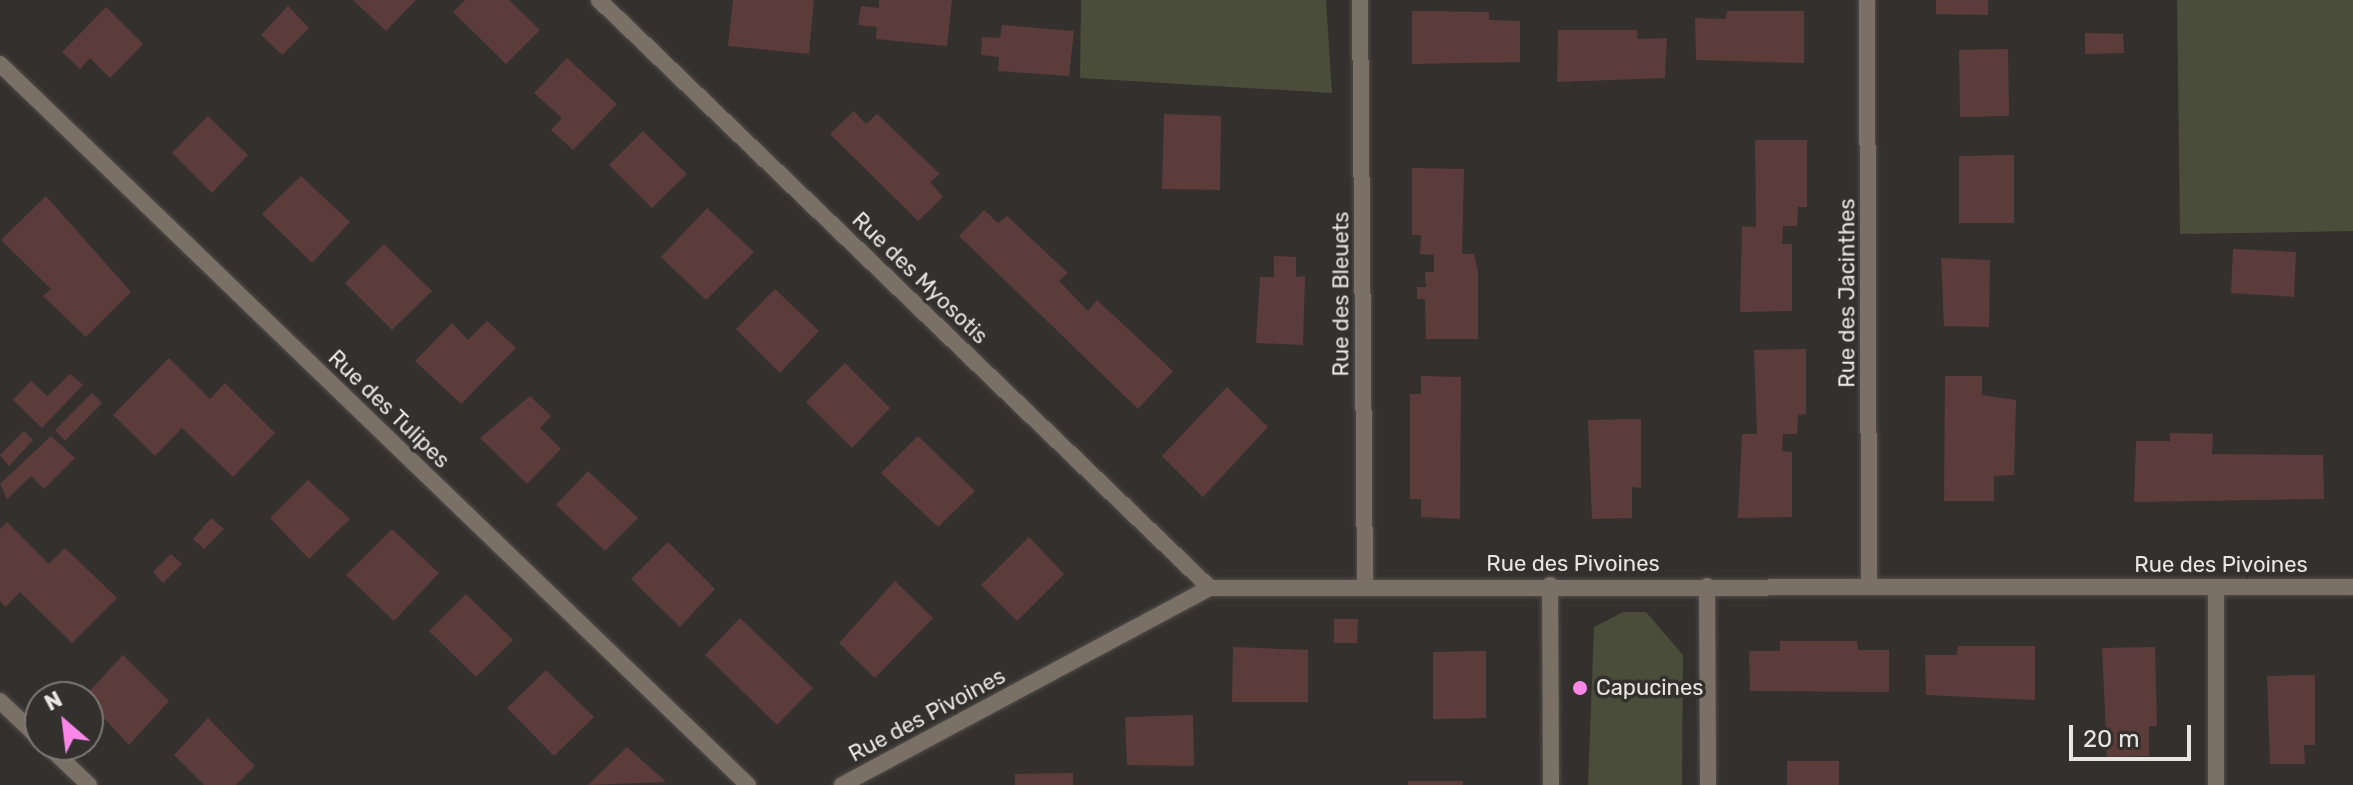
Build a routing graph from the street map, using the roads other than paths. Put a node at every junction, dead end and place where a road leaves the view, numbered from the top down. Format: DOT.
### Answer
graph roads {
  1 [pos="599,0"];
  2 [pos="1360,0"];
  3 [pos="1867,0"];
  4 [pos="0,64"];
  5 [pos="1550,585"];
  6 [pos="1707,586"];
  7 [pos="1365,587"];
  8 [pos="1869,587"];
  9 [pos="2216,587"];
  10 [pos="2353,587"];
  11 [pos="1210,588"];
  12 [pos="0,701"];
  13 [pos="24,724"];
  14 [pos="64,761"];
  15 [pos="89,785"];
  16 [pos="748,785"];
  17 [pos="842,785"];
  18 [pos="1551,785"];
  19 [pos="1708,785"];
  20 [pos="2216,785"];
  1 -- 11 [label="street, Rue des Myosotis"];
  2 -- 7 [label="street, Rue des Bleuets"];
  3 -- 8 [label="street, Rue des Jacinthes"];
  4 -- 16 [label="street, Rue des Tulipes"];
  5 -- 6 [label="street, Rue des Pivoines"];
  5 -- 7 [label="street, Rue des Pivoines"];
  5 -- 18 [label="street"];
  6 -- 8 [label="street, Rue des Pivoines"];
  6 -- 19 [label="street"];
  7 -- 11 [label="street, Rue des Pivoines"];
  8 -- 9 [label="street, Rue des Pivoines"];
  9 -- 10 [label="street, Rue des Pivoines"];
  9 -- 20 [label="street"];
  11 -- 17 [label="street, Rue des Pivoines"];
  12 -- 13 [label="street"];
  14 -- 15 [label="street"];
}
